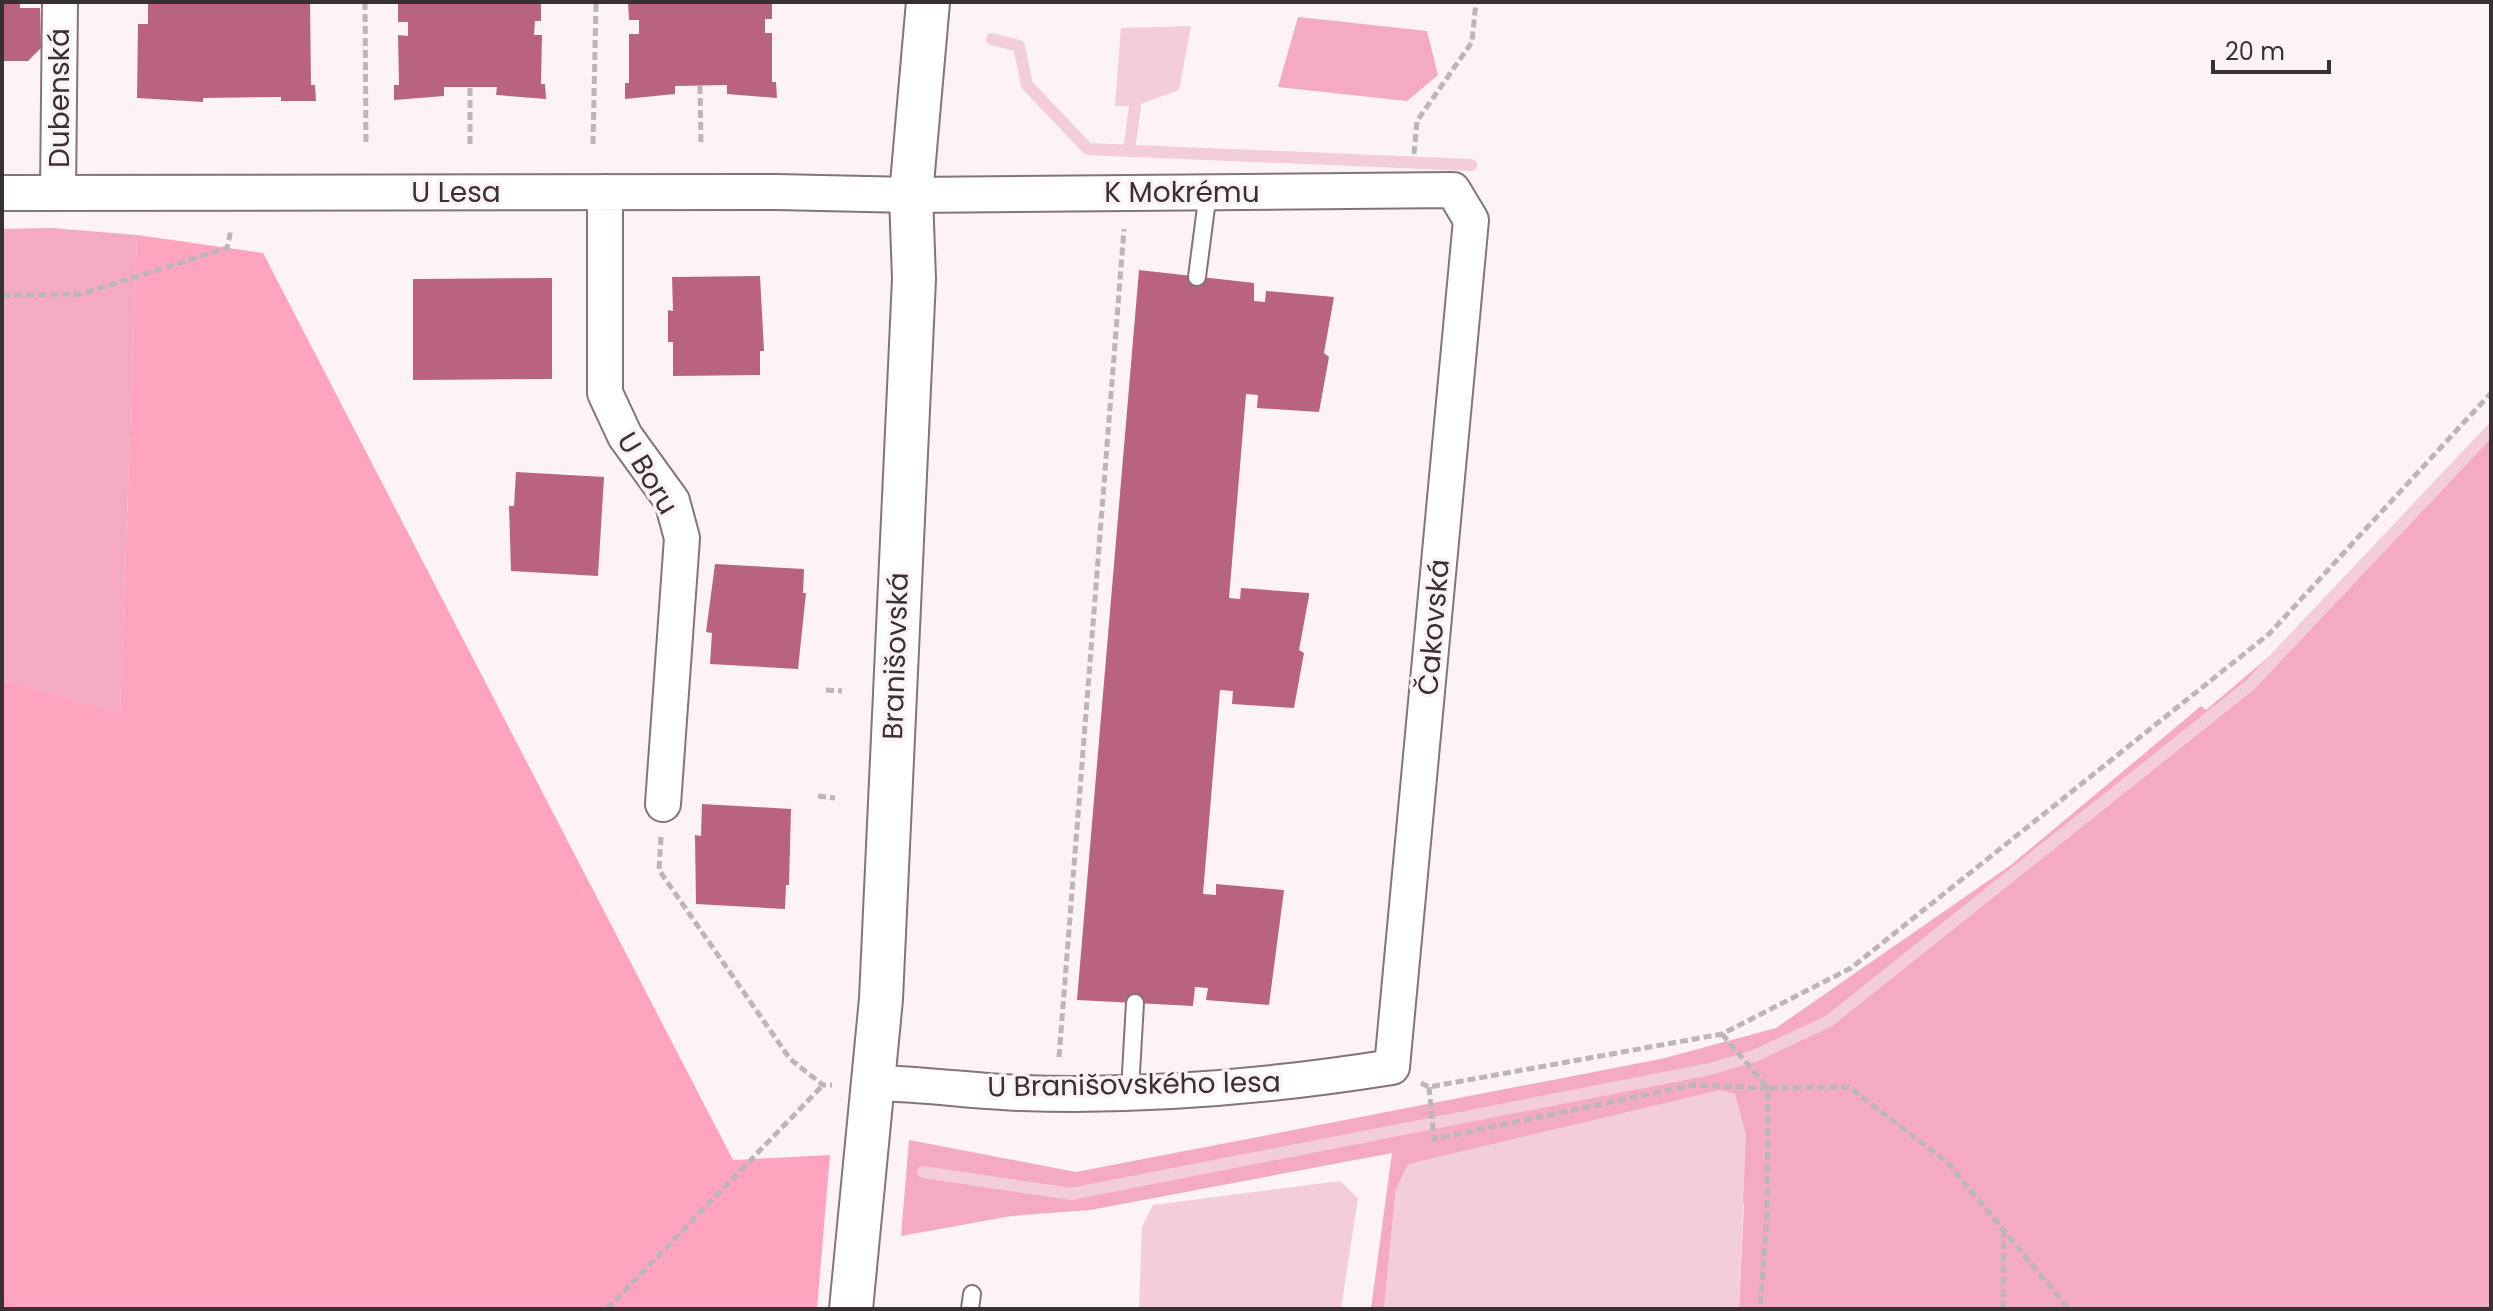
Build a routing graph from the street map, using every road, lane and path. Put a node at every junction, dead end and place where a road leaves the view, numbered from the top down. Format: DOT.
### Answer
graph roads {
  1 [pos="60,2"];
  2 [pos="365,2"];
  3 [pos="596,2"];
  4 [pos="928,2"];
  5 [pos="1476,2"];
  6 [pos="700,86"];
  7 [pos="470,87"];
  8 [pos="366,143"];
  9 [pos="470,144"];
  10 [pos="593,144"];
  11 [pos="701,145"];
  12 [pos="1414,152"];
  13 [pos="1453,190"];
  14 [pos="239,191"];
  15 [pos="605,192"];
  16 [pos="1208,192"];
  17 [pos="2,193"];
  18 [pos="58,193"];
  19 [pos="1126,193"];
  20 [pos="911,195"];
  21 [pos="1197,277"];
  22 [pos="2,295"];
  23 [pos="2491,393"];
  24 [pos="826,690"];
  25 [pos="842,691"];
  26 [pos="818,796"];
  27 [pos="835,798"];
  28 [pos="663,804"];
  29 [pos="1135,1003"];
  30 [pos="1722,1034"];
  31 [pos="1392,1067"];
  32 [pos="874,1083"];
  33 [pos="1429,1087"];
  34 [pos="1768,1088"];
  35 [pos="1130,1090"];
  36 [pos="1056,1092"];
  37 [pos="2005,1231"];
  38 [pos="607,1309"];
  39 [pos="851,1309"];
  40 [pos="1760,1309"];
  41 [pos="2003,1309"];
  42 [pos="2069,1309"];
  1 -- 18 [label="street, Dubenská"];
  2 -- 8 [label="path"];
  3 -- 10 [label="path"];
  4 -- 20 [label="street, Branišovská"];
  5 -- 12 [label="path"];
  6 -- 11 [label="path"];
  7 -- 9 [label="path"];
  13 -- 16 [label="street, K Mokrému"];
  13 -- 31 [label="street, Čakovská"];
  14 -- 15 [label="street, U Lesa"];
  14 -- 18 [label="street, U Lesa"];
  14 -- 22 [label="path"];
  15 -- 20 [label="street, U Lesa"];
  15 -- 28 [label="street, U Boru"];
  16 -- 19 [label="street, K Mokrému"];
  16 -- 21 [label="lane"];
  17 -- 18 [label="street, U Lesa"];
  19 -- 20 [label="street, K Mokrému"];
  19 -- 36 [label="path"];
  20 -- 32 [label="street, Branišovská"];
  23 -- 30 [label="path"];
  24 -- 25 [label="path"];
  26 -- 27 [label="path"];
  28 -- 38 [label="path"];
  29 -- 35 [label="lane"];
  30 -- 33 [label="path"];
  30 -- 34 [label="path"];
  31 -- 33 [label="path"];
  31 -- 35 [label="street, U Branišovského lesa"];
  32 -- 36 [label="street, U Branišovského lesa"];
  32 -- 39 [label="street, Branišovská"];
  33 -- 34 [label="path"];
  34 -- 37 [label="path"];
  34 -- 40 [label="path"];
  35 -- 36 [label="street, U Branišovského lesa"];
  37 -- 41 [label="path"];
  37 -- 42 [label="path"];
}
